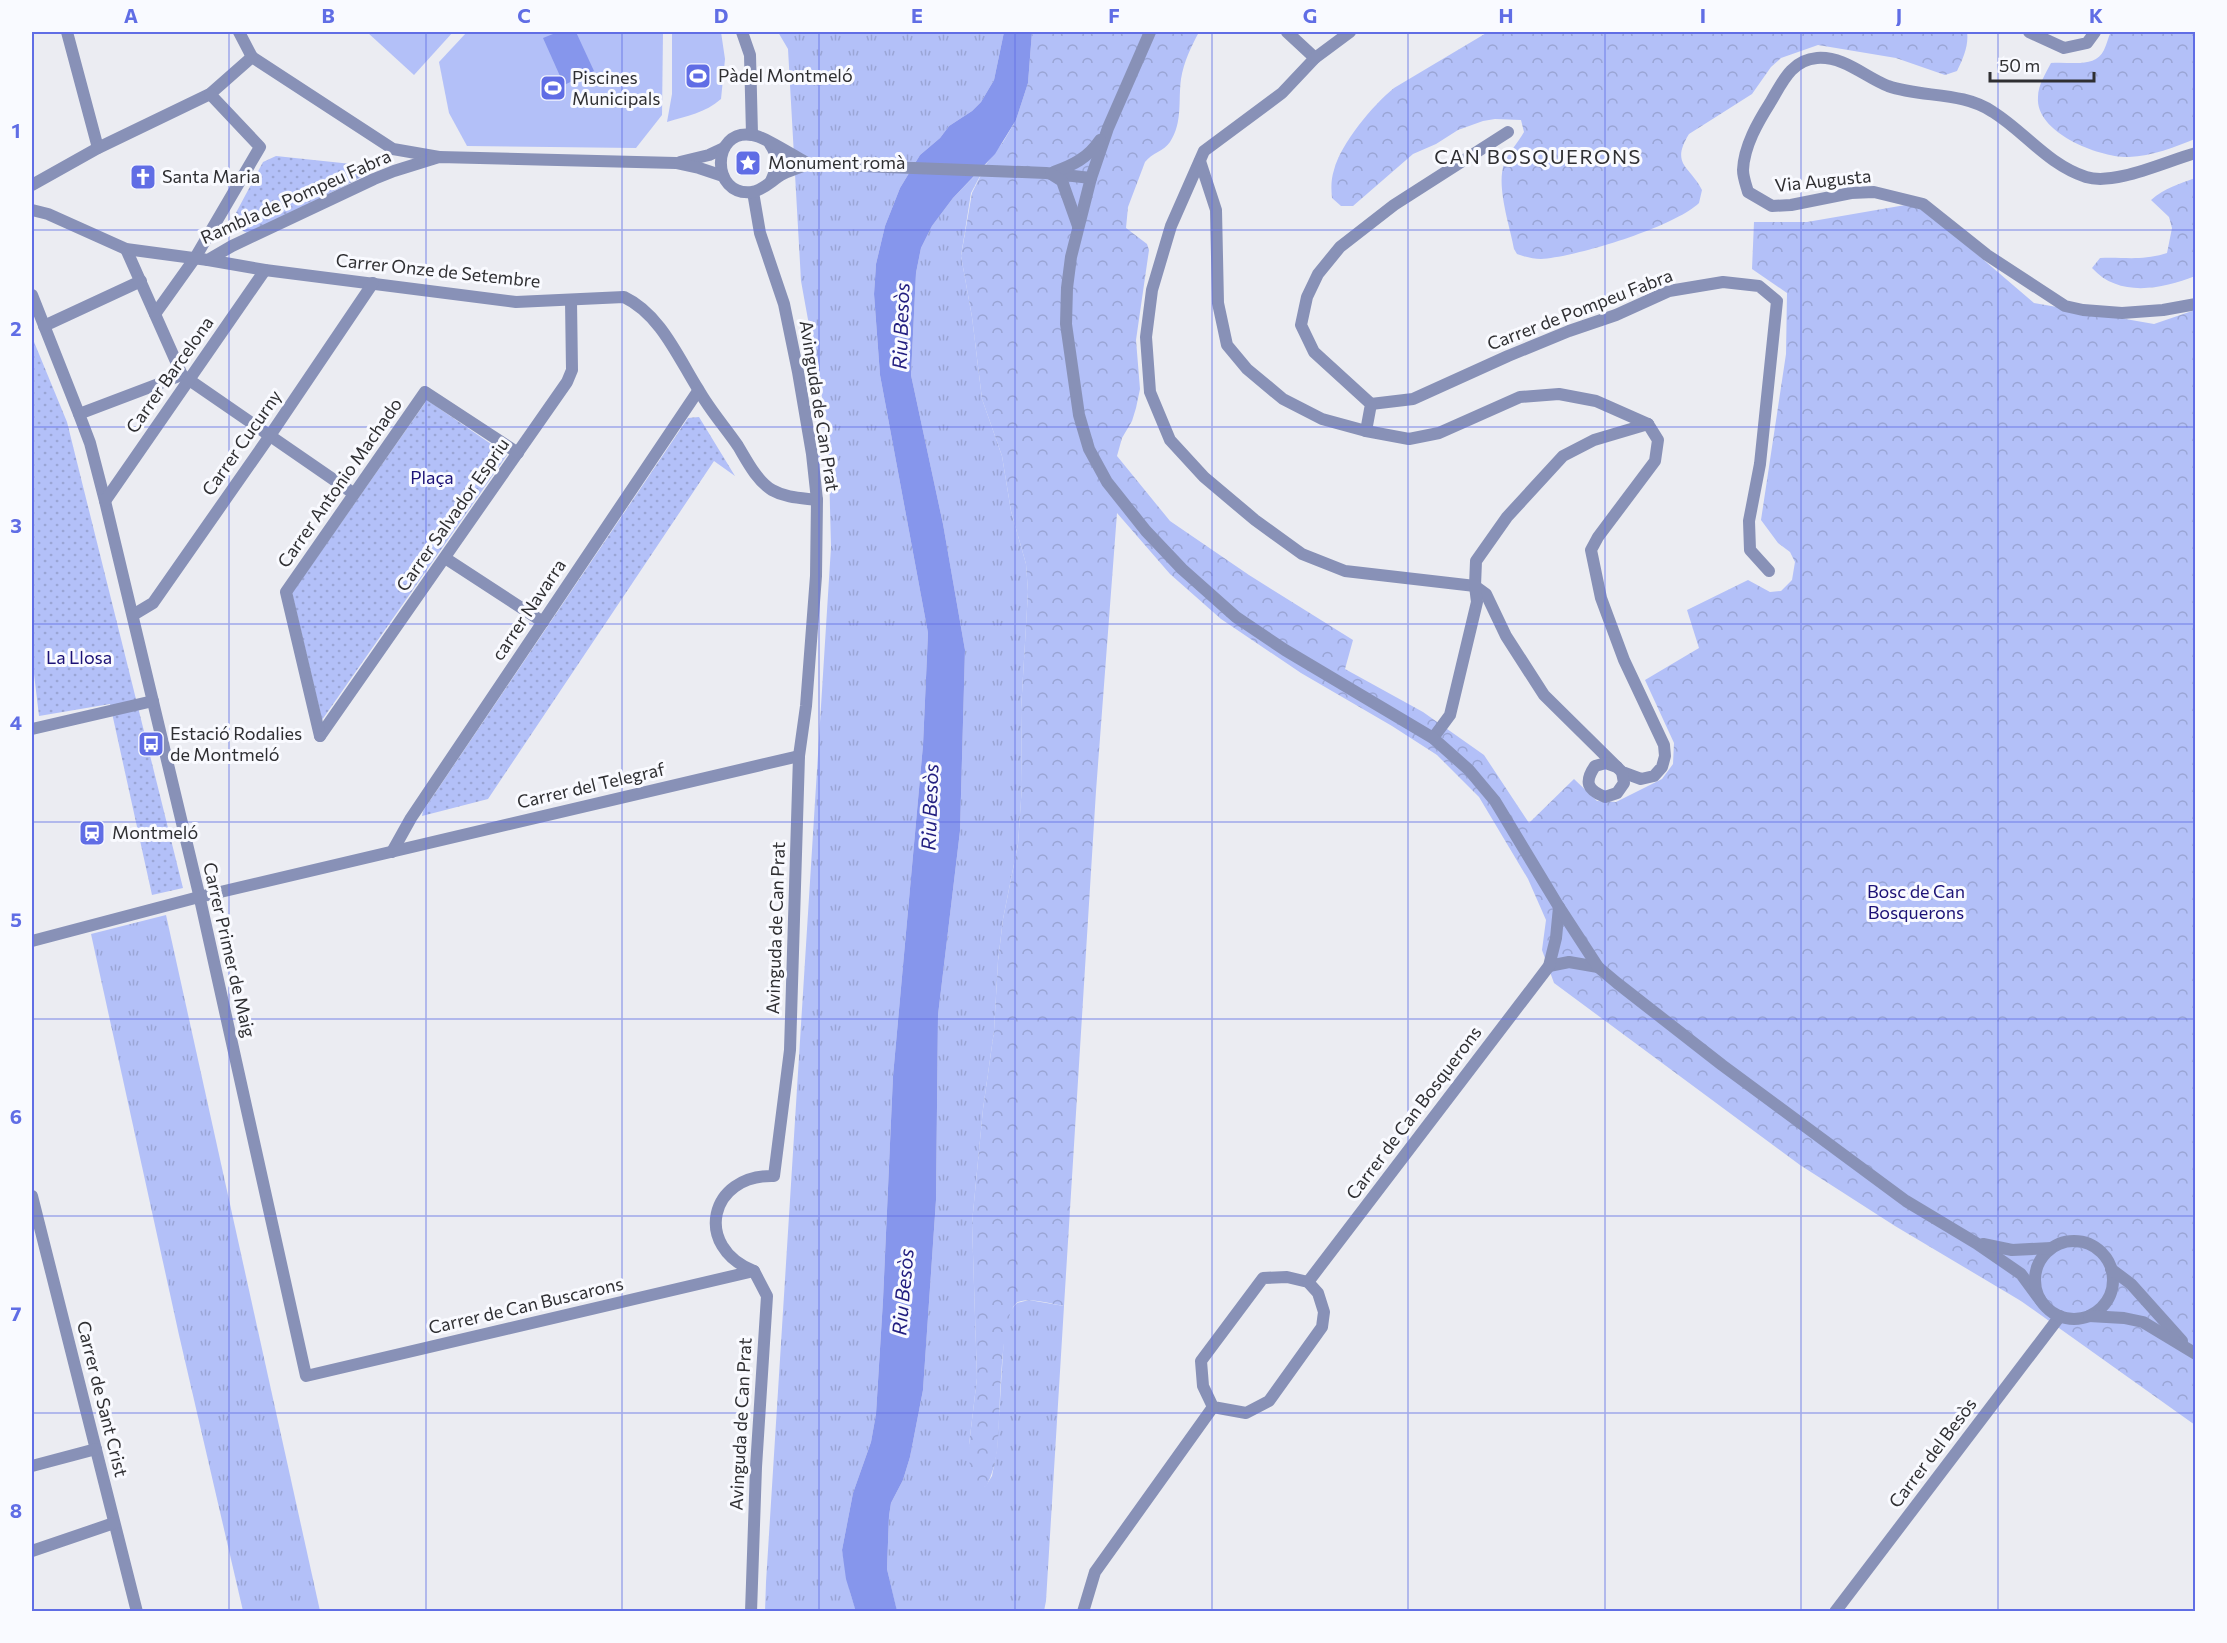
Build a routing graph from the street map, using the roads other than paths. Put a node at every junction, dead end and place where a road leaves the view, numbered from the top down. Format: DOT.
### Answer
graph roads {
  1 [pos="67,32"];
  2 [pos="239,32"];
  3 [pos="742,32"];
  4 [pos="1150,32"];
  5 [pos="1287,32"];
  6 [pos="1350,32"];
  7 [pos="2029,32"];
  8 [pos="2095,32"];
  9 [pos="252,57"];
  10 [pos="1315,58"];
  11 [pos="210,94"];
  12 [pos="1108,128"];
  13 [pos="1508,132"];
  14 [pos="752,135"];
  15 [pos="770,144"];
  16 [pos="98,148"];
  17 [pos="724,148"];
  18 [pos="393,149"];
  19 [pos="2196,153"];
  20 [pos="439,157"];
  21 [pos="1200,161"];
  22 [pos="676,163"];
  23 [pos="809,164"];
  24 [pos="394,171"];
  25 [pos="1044,173"];
  26 [pos="723,176"];
  27 [pos="1091,178"];
  28 [pos="771,181"];
  29 [pos="32,186"];
  30 [pos="753,192"];
  31 [pos="34,207"];
  32 [pos="1078,226"];
  33 [pos="126,249"];
  34 [pos="202,259"];
  35 [pos="265,270"];
  36 [pos="141,281"];
  37 [pos="373,283"];
  38 [pos="32,295"];
  39 [pos="571,301"];
  40 [pos="2196,304"];
  41 [pos="155,314"];
  42 [pos="45,326"];
  43 [pos="186,377"];
  44 [pos="698,391"];
  45 [pos="1371,404"];
  46 [pos="79,414"];
  47 [pos="1648,424"];
  48 [pos="1365,431"];
  49 [pos="269,437"];
  50 [pos="518,453"];
  51 [pos="353,493"];
  52 [pos="817,500"];
  53 [pos="105,501"];
  54 [pos="445,558"];
  55 [pos="1770,571"];
  56 [pos="1474,586"];
  57 [pos="133,615"];
  58 [pos="543,622"];
  59 [pos="153,700"];
  60 [pos="32,729"];
  61 [pos="320,736"];
  62 [pos="1433,738"];
  63 [pos="799,756"];
  64 [pos="392,852"];
  65 [pos="199,897"];
  66 [pos="1559,907"];
  67 [pos="32,941"];
  68 [pos="1549,966"];
  69 [pos="1598,967"];
  70 [pos="32,1196"];
  71 [pos="1976,1243"];
  72 [pos="2051,1248"];
  73 [pos="2111,1269"];
  74 [pos="754,1271"];
  75 [pos="1308,1282"];
  76 [pos="2041,1300"];
  77 [pos="2060,1316"];
  78 [pos="2087,1316"];
  79 [pos="2192,1351"];
  80 [pos="306,1376"];
  81 [pos="1213,1407"];
  82 [pos="96,1449"];
  83 [pos="32,1466"];
  84 [pos="114,1522"];
  85 [pos="32,1551"];
  86 [pos="137,1611"];
  87 [pos="751,1611"];
  88 [pos="1083,1611"];
  89 [pos="1835,1611"];
  1 -- 16 [label="street"];
  2 -- 9 [label="street"];
  3 -- 14 [label="street"];
  4 -- 12 [label="street"];
  5 -- 10 [label="street"];
  6 -- 10 [label="street"];
  7 -- 8 [label="street"];
  9 -- 11 [label="street"];
  9 -- 18 [label="street"];
  10 -- 21 [label="street"];
  11 -- 16 [label="street"];
  11 -- 34 [label="street"];
  12 -- 25 [label="street"];
  12 -- 27 [label="street"];
  13 -- 45 [label="street"];
  14 -- 15 [label="street"];
  14 -- 17 [label="street"];
  15 -- 23 [label="street"];
  15 -- 28 [label="street"];
  16 -- 29 [label="street"];
  17 -- 22 [label="street"];
  17 -- 26 [label="street"];
  18 -- 20 [label="street"];
  18 -- 24 [label="street"];
  19 -- 40 [label="street, Via Augusta"];
  20 -- 22 [label="street"];
  20 -- 24 [label="street, Rambla de Pompeu Fabra"];
  21 -- 48 [label="street"];
  21 -- 56 [label="street"];
  22 -- 26 [label="street"];
  23 -- 25 [label="street"];
  23 -- 28 [label="street"];
  24 -- 34 [label="street, Rambla de Pompeu Fabra"];
  25 -- 27 [label="street"];
  25 -- 32 [label="street"];
  26 -- 30 [label="street"];
  27 -- 32 [label="street"];
  28 -- 30 [label="street"];
  30 -- 52 [label="street, Avinguda de Can Prat"];
  31 -- 33 [label="street, Rambla de Pompeu Fabra"];
  32 -- 62 [label="street"];
  33 -- 34 [label="street, Rambla de Pompeu Fabra"];
  33 -- 36 [label="street"];
  34 -- 35 [label="street, Carrer Onze de Setembre"];
  34 -- 41 [label="street"];
  35 -- 37 [label="street, Carrer Onze de Setembre"];
  35 -- 43 [label="street, Carrer Barcelona"];
  36 -- 41 [label="street"];
  36 -- 42 [label="street"];
  37 -- 39 [label="street, Carrer Onze de Setembre"];
  37 -- 49 [label="street, Carrer Cucurny"];
  38 -- 42 [label="street, Carrer Primer de Maig"];
  39 -- 44 [label="street, Carrer Onze de Setembre"];
  39 -- 50 [label="street, Carrer Salvador Espriu"];
  41 -- 43 [label="street"];
  42 -- 46 [label="street, Carrer Primer de Maig"];
  43 -- 46 [label="street"];
  43 -- 49 [label="street"];
  43 -- 53 [label="street, Carrer Barcelona"];
  44 -- 52 [label="street, Carrer Onze de Setembre"];
  44 -- 58 [label="street, carrer Navarra"];
  45 -- 48 [label="street"];
  45 -- 55 [label="street, Carrer de Pompeu Fabra"];
  46 -- 53 [label="street, Carrer Primer de Maig"];
  47 -- 48 [label="street"];
  47 -- 56 [label="street"];
  47 -- 56 [label="street"];
  49 -- 51 [label="street"];
  49 -- 57 [label="street, Carrer Cucurny"];
  50 -- 51 [label="street, Carrer Antonio Machado"];
  50 -- 54 [label="street, Carrer Salvador Espriu"];
  51 -- 61 [label="street, Carrer Antonio Machado"];
  52 -- 63 [label="street, Avinguda de Can Prat"];
  53 -- 57 [label="street, Carrer Primer de Maig"];
  54 -- 58 [label="street"];
  54 -- 61 [label="street, Carrer Salvador Espriu"];
  56 -- 62 [label="street"];
  57 -- 59 [label="street, Carrer Primer de Maig"];
  58 -- 64 [label="street, carrer Navarra"];
  59 -- 60 [label="street"];
  59 -- 65 [label="street, Carrer Primer de Maig"];
  62 -- 66 [label="street"];
  63 -- 64 [label="street, Carrer del Telegraf"];
  63 -- 74 [label="street, Avinguda de Can Prat"];
  64 -- 65 [label="street, Carrer del Telegraf"];
  65 -- 67 [label="street, Carrer del Telegraf"];
  65 -- 80 [label="street, Carrer Primer de Maig"];
  66 -- 68 [label="street, Carrer de Can Bosquerons"];
  66 -- 69 [label="street"];
  68 -- 69 [label="street"];
  68 -- 75 [label="street, Carrer de Can Bosquerons"];
  69 -- 71 [label="street"];
  70 -- 82 [label="street, Carrer de Sant Crist"];
  71 -- 72 [label="street"];
  71 -- 76 [label="street"];
  72 -- 73 [label="street"];
  72 -- 76 [label="street"];
  73 -- 78 [label="street"];
  73 -- 79 [label="street"];
  74 -- 80 [label="street, Carrer de Can Buscarons"];
  74 -- 87 [label="street, Avinguda de Can Prat"];
  75 -- 81 [label="street"];
  75 -- 81 [label="street"];
  76 -- 77 [label="street"];
  77 -- 78 [label="street"];
  77 -- 89 [label="street, Carrer del Besòs"];
  78 -- 79 [label="street"];
  81 -- 88 [label="street"];
  82 -- 83 [label="street"];
  82 -- 84 [label="street, Carrer de Sant Crist"];
  84 -- 85 [label="street"];
  84 -- 86 [label="street, Carrer de Sant Crist"];
}
